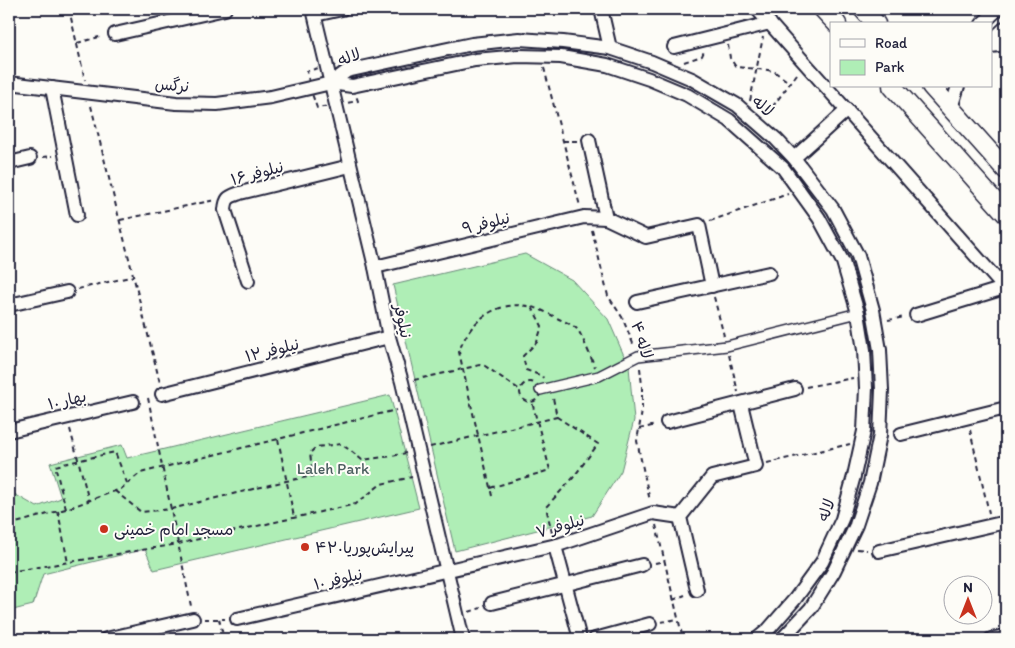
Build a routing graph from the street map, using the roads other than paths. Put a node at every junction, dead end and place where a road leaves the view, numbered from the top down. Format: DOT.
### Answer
graph roads {
  1 [pos="225,9"];
  2 [pos="342,9"];
  3 [pos="601,9"];
  4 [pos="757,9"];
  5 [pos="824,9"];
  6 [pos="863,9"];
  7 [pos="998,9"];
  8 [pos="314,12"];
  9 [pos="187,13"];
  10 [pos="835,22"];
  11 [pos="874,22"];
  12 [pos="984,22"];
  13 [pos="770,23"];
  14 [pos="1006,27"];
  15 [pos="115,34"];
  16 [pos="992,40"];
  17 [pos="1006,44"];
  18 [pos="992,46"];
  19 [pos="674,47"];
  20 [pos="610,48"];
  21 [pos="9,83"];
  22 [pos="331,83"];
  23 [pos="52,88"];
  24 [pos="894,88"];
  25 [pos="934,88"];
  26 [pos="957,88"];
  27 [pos="951,108"];
  28 [pos="847,110"];
  29 [pos="589,140"];
  30 [pos="30,158"];
  31 [pos="794,158"];
  32 [pos="9,163"];
  33 [pos="350,166"];
  34 [pos="1006,170"];
  35 [pos="1006,214"];
  36 [pos="77,215"];
  37 [pos="606,218"];
  38 [pos="375,267"];
  39 [pos="769,273"];
  40 [pos="248,281"];
  41 [pos="712,286"];
  42 [pos="1005,289"];
  43 [pos="66,292"];
  44 [pos="637,302"];
  45 [pos="9,305"];
  46 [pos="858,313"];
  47 [pos="916,315"];
  48 [pos="389,337"];
  49 [pos="795,389"];
  50 [pos="540,390"];
  51 [pos="162,394"];
  52 [pos="133,402"];
  53 [pos="741,404"];
  54 [pos="1006,408"];
  55 [pos="667,422"];
  56 [pos="9,431"];
  57 [pos="901,434"];
  58 [pos="680,517"];
  59 [pos="1006,522"];
  60 [pos="555,546"];
  61 [pos="879,551"];
  62 [pos="642,565"];
  63 [pos="447,571"];
  64 [pos="566,585"];
  65 [pos="697,590"];
  66 [pos="492,603"];
  67 [pos="237,618"];
  68 [pos="193,620"];
  69 [pos="798,622"];
  70 [pos="650,624"];
  71 [pos="1006,636"];
  72 [pos="106,639"];
  73 [pos="463,639"];
  74 [pos="580,639"];
  75 [pos="595,639"];
  76 [pos="757,639"];
  77 [pos="782,639"];
  78 [pos="799,639"];
  79 [pos="992,639"];
  1 -- 9 [label="street"];
  2 -- 8 [label="street"];
  3 -- 20 [label="street"];
  4 -- 13 [label="street"];
  5 -- 10 [label="main road"];
  6 -- 11 [label="main road"];
  7 -- 12 [label="street"];
  8 -- 22 [label="street, نیلوفر"];
  9 -- 15 [label="street"];
  13 -- 19 [label="street"];
  13 -- 28 [label="street"];
  14 -- 16 [label="street"];
  17 -- 18 [label="street"];
  20 -- 22 [label="street, لاله"];
  20 -- 31 [label="street, لاله"];
  21 -- 23 [label="street, نرگس"];
  22 -- 23 [label="street, نرگس"];
  22 -- 33 [label="street, نیلوفر"];
  22 -- 46 [label="street, لاله"];
  23 -- 36 [label="street"];
  24 -- 35 [label="main road"];
  25 -- 27 [label="main road"];
  26 -- 27 [label="street"];
  27 -- 34 [label="main road"];
  28 -- 31 [label="street"];
  28 -- 42 [label="street"];
  29 -- 37 [label="street"];
  30 -- 32 [label="street"];
  31 -- 69 [label="street, لاله"];
  33 -- 38 [label="street, نیلوفر"];
  33 -- 40 [label="street, نیلوفر ۱۶"];
  37 -- 38 [label="street, نیلوفر ۹"];
  37 -- 41 [label="street"];
  38 -- 48 [label="street, نیلوفر"];
  39 -- 41 [label="street"];
  41 -- 44 [label="street"];
  42 -- 47 [label="street"];
  43 -- 45 [label="street"];
  46 -- 50 [label="street"];
  46 -- 76 [label="street, لاله"];
  48 -- 51 [label="street, نیلوفر ۱۲"];
  48 -- 63 [label="street, نیلوفر"];
  49 -- 53 [label="street"];
  52 -- 56 [label="street, بهار ۱۰"];
  53 -- 55 [label="street"];
  53 -- 58 [label="street"];
  54 -- 57 [label="street"];
  58 -- 60 [label="street, نیلوفر ۷"];
  58 -- 65 [label="street"];
  59 -- 61 [label="street"];
  60 -- 63 [label="street, نیلوفر ۷"];
  60 -- 64 [label="street"];
  62 -- 64 [label="street"];
  63 -- 67 [label="street, نیلوفر ۱۰"];
  63 -- 73 [label="street, نیلوفر"];
  64 -- 66 [label="street"];
  64 -- 74 [label="street"];
  68 -- 72 [label="street"];
  69 -- 77 [label="street, لاله"];
  69 -- 78 [label="street"];
  70 -- 75 [label="street"];
  71 -- 79 [label="street"];
}
